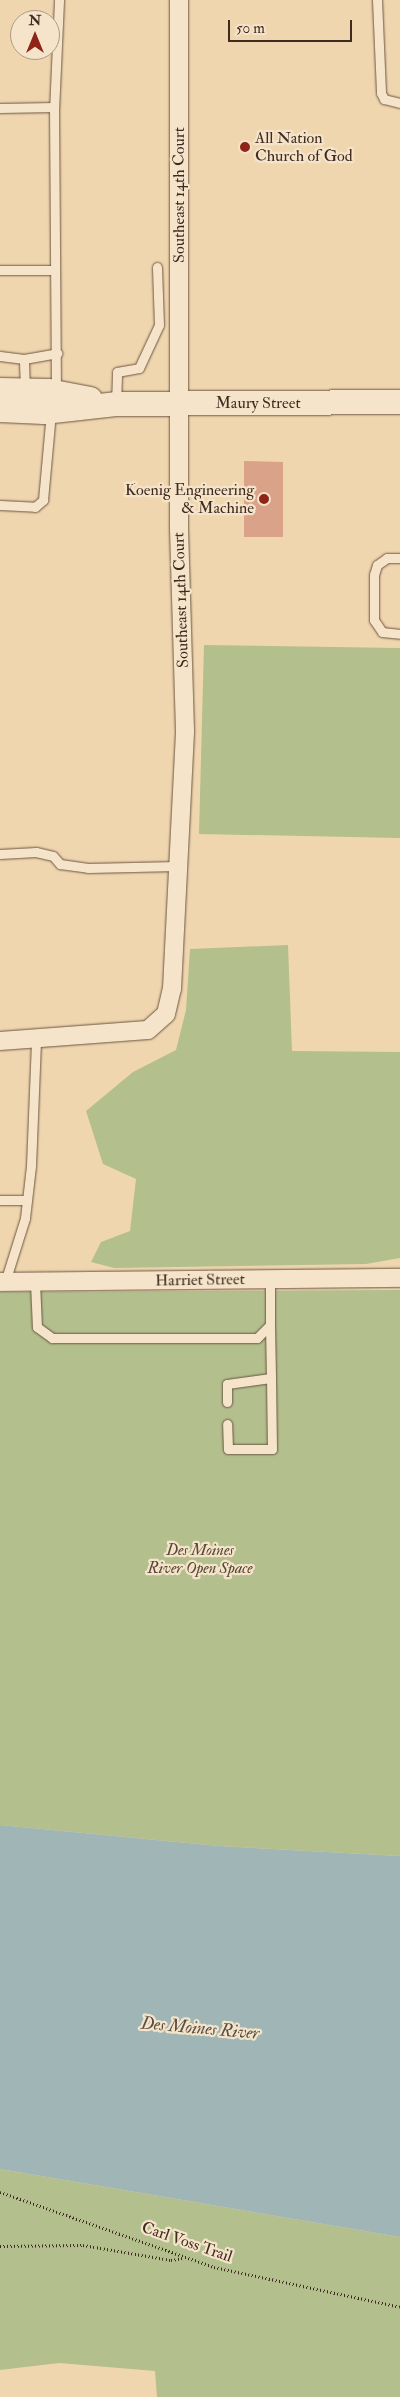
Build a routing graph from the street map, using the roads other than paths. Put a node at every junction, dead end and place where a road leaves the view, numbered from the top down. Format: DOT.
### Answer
graph roads {
  1 [pos="59,0"];
  2 [pos="179,0"];
  3 [pos="377,0"];
  4 [pos="400,103"];
  5 [pos="54,107"];
  6 [pos="0,108"];
  7 [pos="157,267"];
  8 [pos="0,270"];
  9 [pos="56,270"];
  10 [pos="57,353"];
  11 [pos="0,356"];
  12 [pos="24,359"];
  13 [pos="0,390"];
  14 [pos="25,391"];
  15 [pos="53,402"];
  16 [pos="400,402"];
  17 [pos="116,404"];
  18 [pos="180,404"];
  19 [pos="0,410"];
  20 [pos="0,505"];
  21 [pos="400,558"];
  22 [pos="400,634"];
  23 [pos="0,854"];
  24 [pos="178,866"];
  25 [pos="36,1039"];
  26 [pos="0,1042"];
  27 [pos="0,1200"];
  28 [pos="27,1200"];
  29 [pos="400,1278"];
  30 [pos="270,1279"];
  31 [pos="3,1282"];
  32 [pos="35,1282"];
  33 [pos="270,1325"];
  34 [pos="270,1378"];
  35 [pos="227,1402"];
  36 [pos="227,1424"];
  1 -- 5 [label="lane"];
  2 -- 18 [label="street, Southeast 14th Court"];
  3 -- 4 [label="lane"];
  5 -- 6 [label="lane"];
  5 -- 9 [label="lane"];
  7 -- 17 [label="lane"];
  8 -- 9 [label="lane"];
  9 -- 10 [label="lane"];
  10 -- 12 [label="lane"];
  10 -- 15 [label="lane"];
  11 -- 12 [label="lane"];
  12 -- 14 [label="lane"];
  13 -- 14 [label="main road, Maury Street"];
  14 -- 15 [label="main road, Maury Street"];
  15 -- 17 [label="main road, Maury Street"];
  15 -- 19 [label="main road, Maury Street"];
  15 -- 20 [label="lane"];
  16 -- 18 [label="main road, Maury Street"];
  17 -- 18 [label="main road, Maury Street"];
  18 -- 24 [label="street, Southeast 14th Court"];
  21 -- 22 [label="lane"];
  23 -- 24 [label="lane"];
  24 -- 25 [label="street, Southeast 14th Court"];
  25 -- 26 [label="street, Southeast 14th Court"];
  25 -- 28 [label="lane"];
  27 -- 28 [label="lane"];
  28 -- 31 [label="lane"];
  29 -- 30 [label="street, Harriet Street"];
  30 -- 32 [label="street, Harriet Street"];
  30 -- 33 [label="lane"];
  31 -- 32 [label="street, Harriet Street"];
  32 -- 33 [label="lane"];
  33 -- 34 [label="lane"];
  34 -- 35 [label="lane"];
  34 -- 36 [label="lane"];
}
